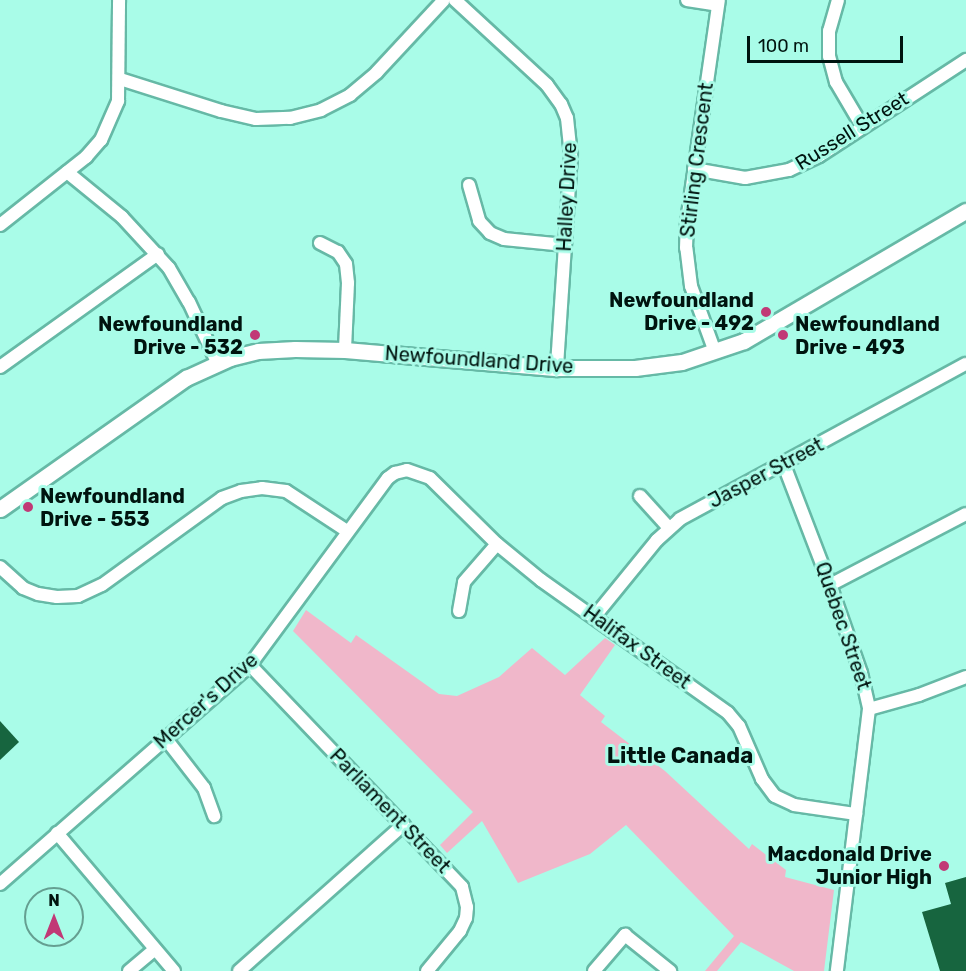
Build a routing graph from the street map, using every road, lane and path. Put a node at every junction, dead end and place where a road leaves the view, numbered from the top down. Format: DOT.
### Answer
graph roads {
  1 [pos="119,0"];
  2 [pos="444,0"];
  3 [pos="455,0"];
  4 [pos="687,0"];
  5 [pos="838,0"];
  6 [pos="718,2"];
  7 [pos="966,60"];
  8 [pos="120,79"];
  9 [pos="862,126"];
  10 [pos="694,170"];
  11 [pos="67,172"];
  12 [pos="469,185"];
  13 [pos="964,215"];
  14 [pos="0,225"];
  15 [pos="320,243"];
  16 [pos="565,245"];
  17 [pos="158,254"];
  18 [pos="345,350"];
  19 [pos="715,352"];
  20 [pos="217,362"];
  21 [pos="966,364"];
  22 [pos="0,367"];
  23 [pos="557,368"];
  24 [pos="784,465"];
  25 [pos="407,470"];
  26 [pos="640,496"];
  27 [pos="0,509"];
  28 [pos="966,514"];
  29 [pos="669,528"];
  30 [pos="347,531"];
  31 [pos="497,544"];
  32 [pos="0,567"];
  33 [pos="831,585"];
  34 [pos="459,611"];
  35 [pos="595,616"];
  36 [pos="250,665"];
  37 [pos="966,677"];
  38 [pos="869,709"];
  39 [pos="166,739"];
  40 [pos="856,814"];
  41 [pos="214,816"];
  42 [pos="403,825"];
  43 [pos="57,833"];
  44 [pos="0,884"];
  45 [pos="155,950"];
  46 [pos="129,971"];
  47 [pos="174,971"];
  48 [pos="239,971"];
  49 [pos="427,971"];
  50 [pos="594,971"];
  51 [pos="670,971"];
  52 [pos="837,971"];
  1 -- 8 [label="street"];
  2 -- 8 [label="street"];
  3 -- 16 [label="street, Halley Drive"];
  4 -- 6 [label="street"];
  5 -- 9 [label="street"];
  6 -- 10 [label="street, Stirling Crescent"];
  7 -- 9 [label="street, Russell Street"];
  8 -- 11 [label="street"];
  9 -- 10 [label="street, Russell Street"];
  10 -- 19 [label="street, Stirling Crescent"];
  11 -- 14 [label="street"];
  11 -- 17 [label="street"];
  12 -- 16 [label="street"];
  13 -- 19 [label="street, Newfoundland Drive"];
  15 -- 18 [label="street"];
  16 -- 23 [label="street, Halley Drive"];
  17 -- 20 [label="street"];
  17 -- 22 [label="street"];
  18 -- 20 [label="street, Newfoundland Drive"];
  18 -- 23 [label="street, Newfoundland Drive"];
  19 -- 23 [label="street, Newfoundland Drive"];
  20 -- 27 [label="street, Newfoundland Drive"];
  21 -- 24 [label="street, Jasper Street"];
  24 -- 29 [label="street, Jasper Street"];
  24 -- 33 [label="street, Quebec Street"];
  25 -- 30 [label="street, Mercer's Drive"];
  25 -- 31 [label="street, Halifax Street"];
  26 -- 29 [label="street"];
  28 -- 33 [label="street"];
  29 -- 35 [label="street, Jasper Street"];
  30 -- 32 [label="street"];
  30 -- 36 [label="street, Mercer's Drive"];
  31 -- 34 [label="street"];
  31 -- 35 [label="street, Halifax Street"];
  33 -- 38 [label="street, Quebec Street"];
  35 -- 40 [label="street, Halifax Street"];
  36 -- 39 [label="street, Mercer's Drive"];
  36 -- 42 [label="street, Parliament Street"];
  37 -- 38 [label="street"];
  38 -- 40 [label="street, Quebec Street"];
  39 -- 41 [label="street"];
  39 -- 43 [label="street, Mercer's Drive"];
  40 -- 52 [label="street, Quebec Street"];
  42 -- 48 [label="street"];
  42 -- 49 [label="street, Parliament Street"];
  43 -- 44 [label="street, Mercer's Drive"];
  43 -- 45 [label="street"];
  45 -- 46 [label="street"];
  45 -- 47 [label="street"];
  50 -- 51 [label="street"];
}
